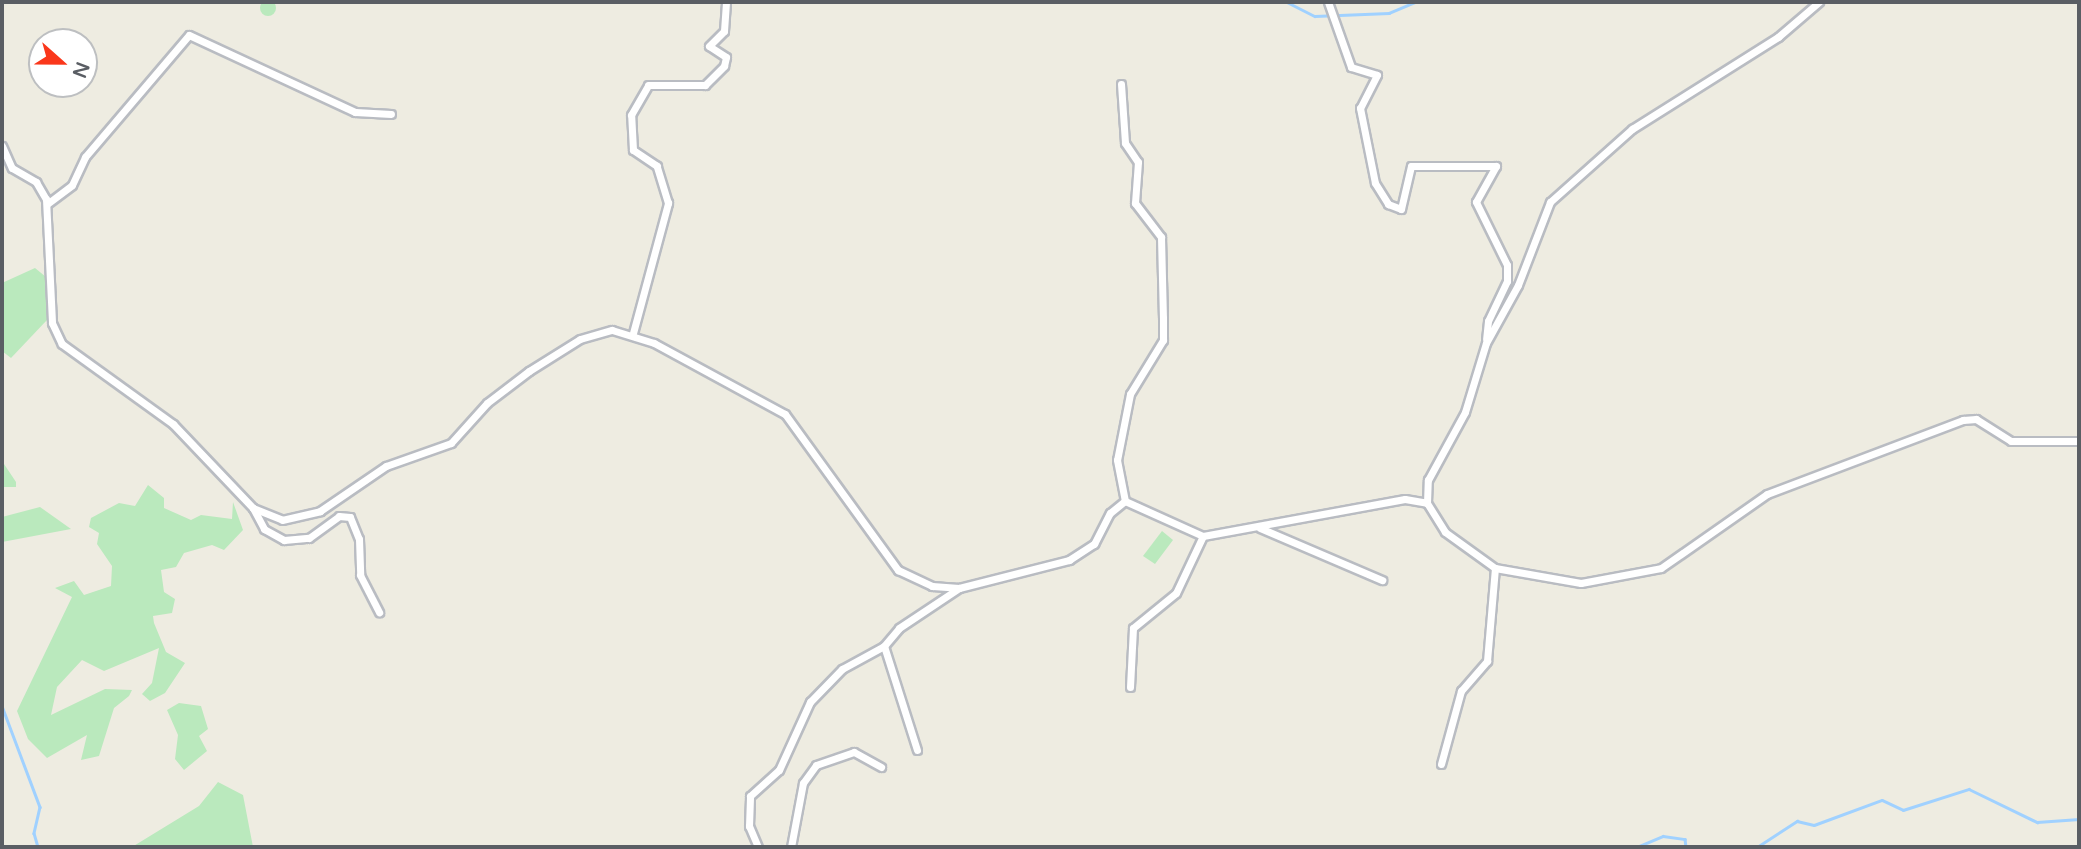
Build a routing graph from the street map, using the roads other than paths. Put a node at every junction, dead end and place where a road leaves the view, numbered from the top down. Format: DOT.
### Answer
graph roads {
  1 [pos="726,2"];
  2 [pos="1328,2"];
  3 [pos="1819,2"];
  4 [pos="1121,84"];
  5 [pos="391,114"];
  6 [pos="2,146"];
  7 [pos="47,204"];
  8 [pos="633,333"];
  9 [pos="1486,343"];
  10 [pos="2079,441"];
  11 [pos="1125,501"];
  12 [pos="1427,503"];
  13 [pos="253,508"];
  14 [pos="1260,528"];
  15 [pos="1203,536"];
  16 [pos="1495,568"];
  17 [pos="1382,580"];
  18 [pos="959,588"];
  19 [pos="379,612"];
  20 [pos="884,646"];
  21 [pos="1129,687"];
  22 [pos="917,750"];
  23 [pos="1441,764"];
  24 [pos="881,767"];
  25 [pos="758,847"];
  26 [pos="791,847"];
  1 -- 8 [label="street"];
  2 -- 9 [label="street"];
  3 -- 9 [label="street"];
  4 -- 11 [label="street"];
  5 -- 7 [label="street"];
  6 -- 7 [label="street"];
  7 -- 13 [label="street"];
  8 -- 13 [label="street"];
  8 -- 18 [label="street"];
  9 -- 12 [label="street"];
  10 -- 16 [label="street"];
  11 -- 15 [label="street"];
  11 -- 18 [label="street"];
  12 -- 14 [label="street"];
  12 -- 16 [label="street"];
  13 -- 19 [label="street"];
  14 -- 15 [label="street"];
  14 -- 17 [label="street"];
  15 -- 21 [label="street"];
  16 -- 23 [label="street"];
  18 -- 20 [label="street"];
  20 -- 22 [label="street"];
  20 -- 25 [label="street"];
  24 -- 26 [label="street"];
}
